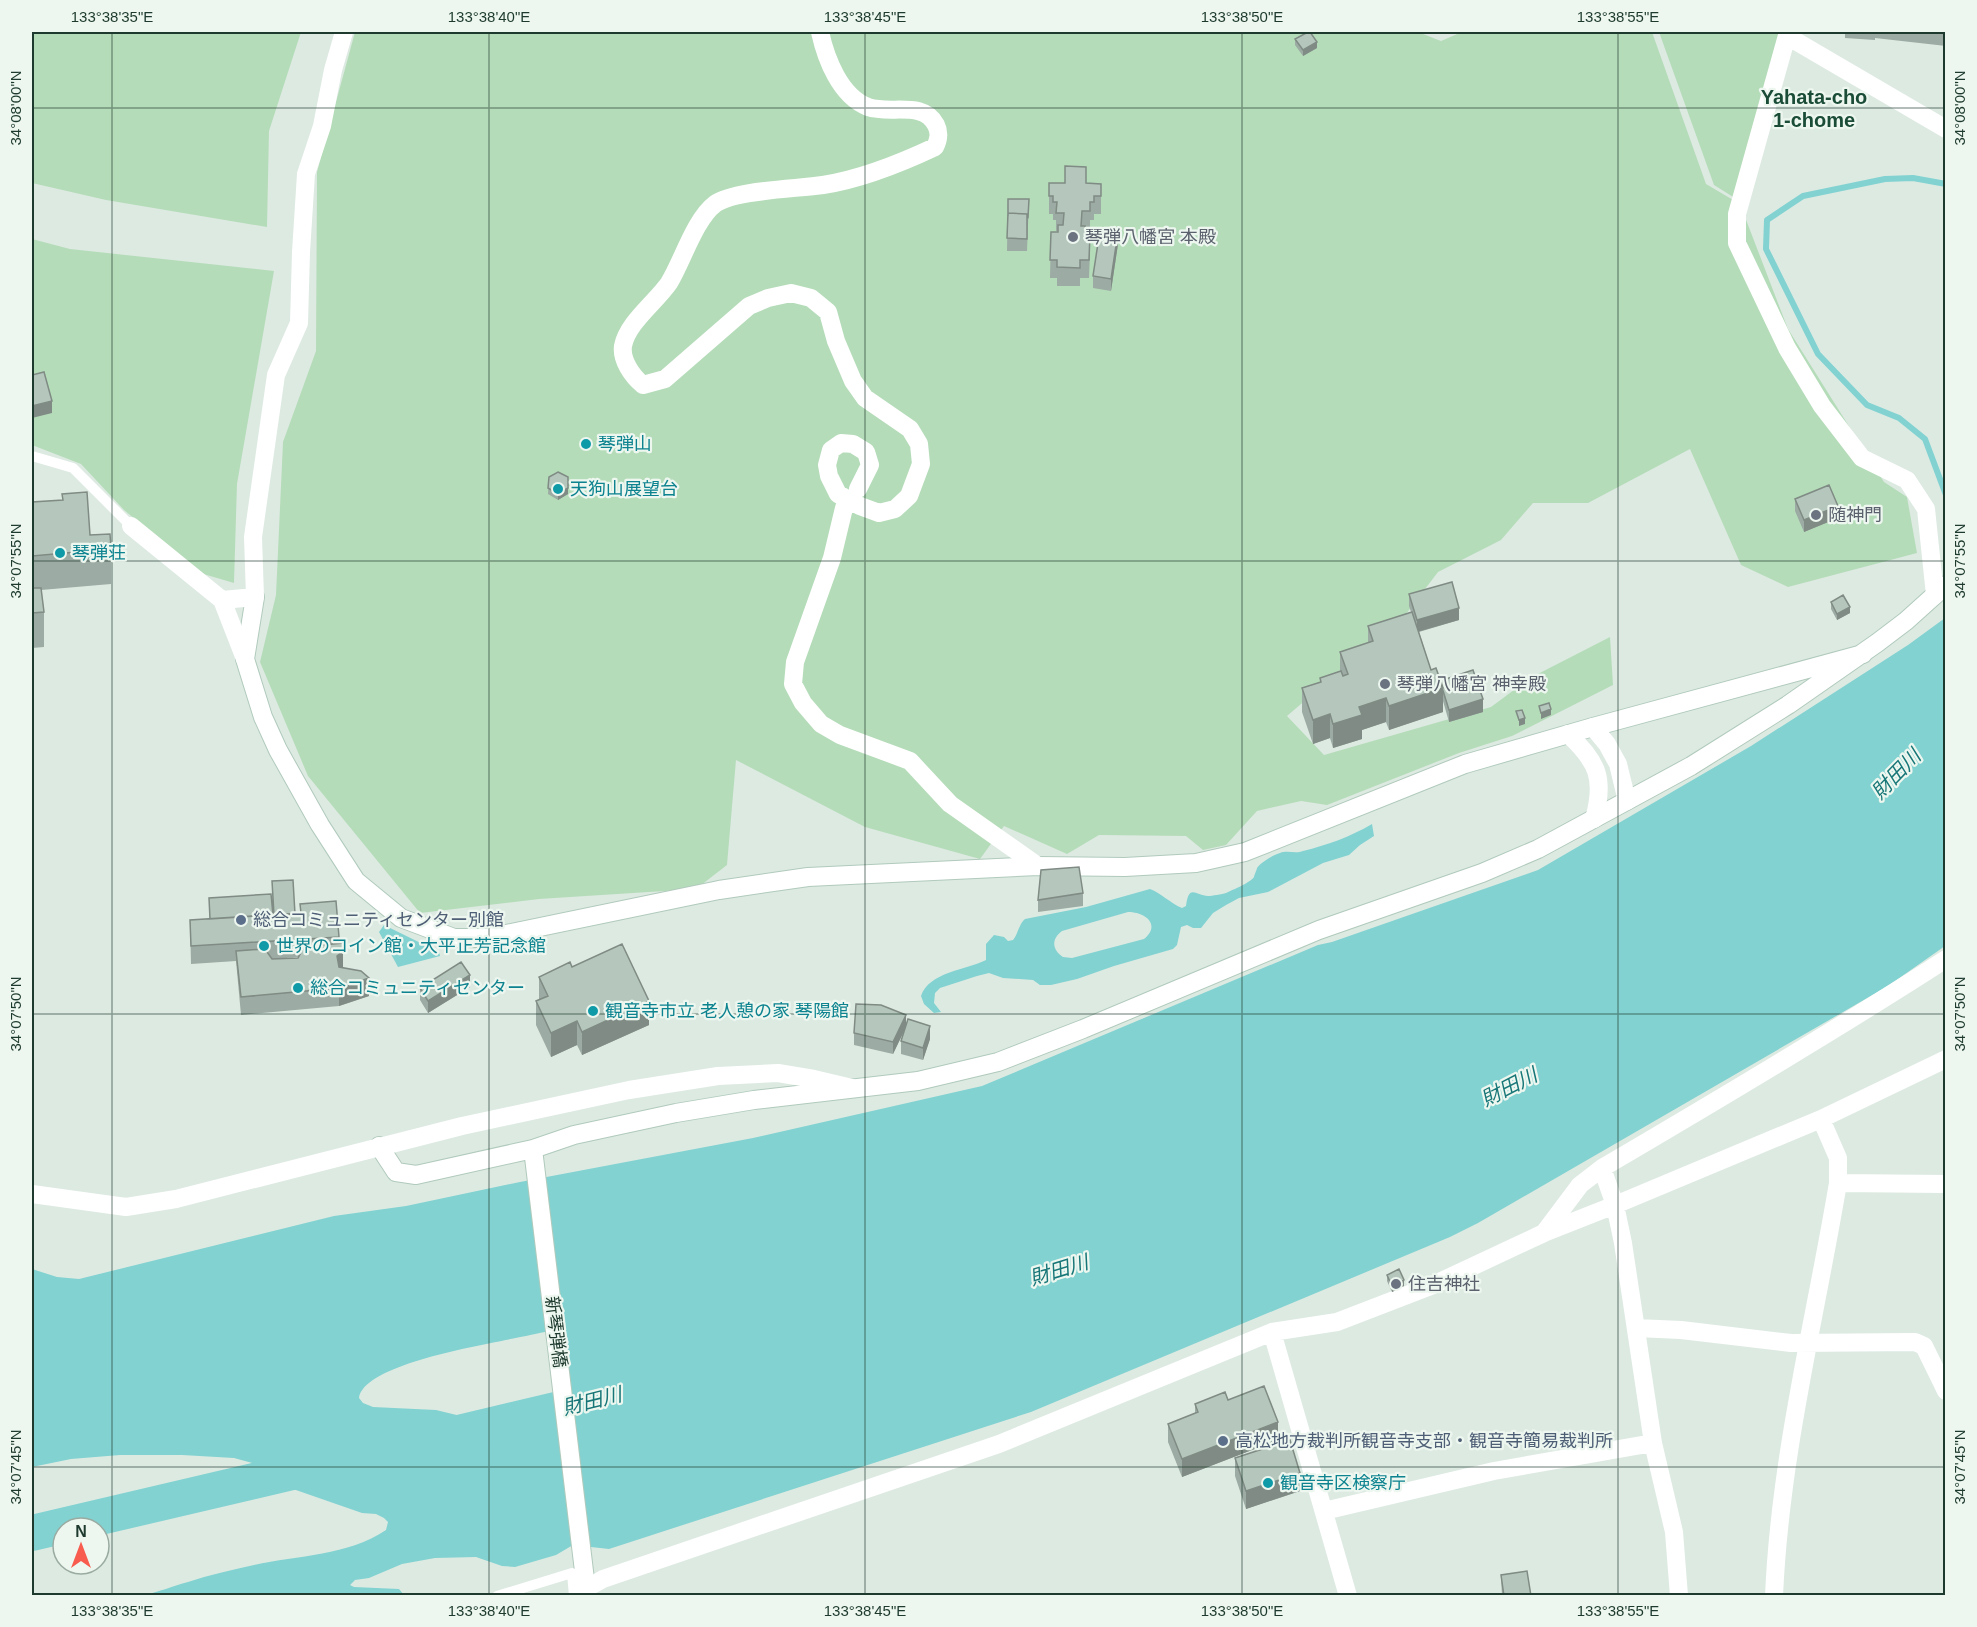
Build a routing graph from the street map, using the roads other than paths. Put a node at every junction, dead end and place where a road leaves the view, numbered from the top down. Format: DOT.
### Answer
graph roads {
  1 [pos="344,32"];
  2 [pos="820,32"];
  3 [pos="1787,34"];
  4 [pos="1946,129"];
  5 [pos="32,456"];
  6 [pos="858,489"];
  7 [pos="844,508"];
  8 [pos="131,526"];
  9 [pos="1940,590"];
  10 [pos="255,597"];
  11 [pos="222,600"];
  12 [pos="1863,654"];
  13 [pos="245,659"];
  14 [pos="1593,727"];
  15 [pos="1568,734"];
  16 [pos="1627,801"];
  17 [pos="1594,819"];
  18 [pos="1038,866"];
  19 [pos="1946,959"];
  20 [pos="1946,1059"];
  21 [pos="858,1089"];
  22 [pos="1821,1119"];
  23 [pos="380,1146"];
  24 [pos="533,1149"];
  25 [pos="1602,1168"];
  26 [pos="1838,1183"];
  27 [pos="1946,1184"];
  28 [pos="32,1193"];
  29 [pos="1615,1205"];
  30 [pos="1544,1233"];
  31 [pos="1636,1328"];
  32 [pos="1272,1332"];
  33 [pos="1809,1342"];
  34 [pos="1946,1391"];
  35 [pos="1653,1443"];
  36 [pos="1324,1511"];
  37 [pos="583,1593"];
  38 [pos="497,1596"];
  39 [pos="1348,1596"];
  40 [pos="1679,1596"];
  41 [pos="1774,1596"];
  1 -- 10 [label="street"];
  2 -- 6 [label="street"];
  3 -- 4 [label="street"];
  3 -- 9 [label="street"];
  5 -- 8 [label="lane"];
  7 -- 18 [label="street"];
  8 -- 11 [label="street"];
  9 -- 12 [label="street"];
  10 -- 11 [label="street"];
  10 -- 13 [label="street"];
  11 -- 13 [label="street"];
  12 -- 14 [label="street"];
  12 -- 16 [label="street"];
  13 -- 18 [label="street"];
  14 -- 15 [label="street"];
  14 -- 16 [label="street"];
  15 -- 17 [label="street"];
  15 -- 18 [label="street"];
  16 -- 17 [label="street"];
  17 -- 21 [label="street"];
  19 -- 25 [label="street"];
  20 -- 22 [label="street"];
  21 -- 23 [label="street"];
  21 -- 24 [label="street"];
  22 -- 26 [label="street"];
  22 -- 29 [label="street"];
  23 -- 24 [label="street"];
  23 -- 28 [label="street"];
  24 -- 37 [label="street, 新琴弾橋"];
  25 -- 29 [label="street"];
  25 -- 30 [label="street"];
  26 -- 27 [label="street"];
  26 -- 33 [label="street"];
  29 -- 30 [label="street"];
  29 -- 31 [label="street"];
  30 -- 32 [label="street"];
  31 -- 33 [label="street"];
  31 -- 35 [label="street"];
  32 -- 36 [label="street"];
  32 -- 37 [label="street"];
  33 -- 34 [label="street"];
  33 -- 41 [label="street"];
  35 -- 36 [label="street"];
  35 -- 40 [label="street"];
  36 -- 39 [label="street"];
  37 -- 38 [label="lane"];
}
